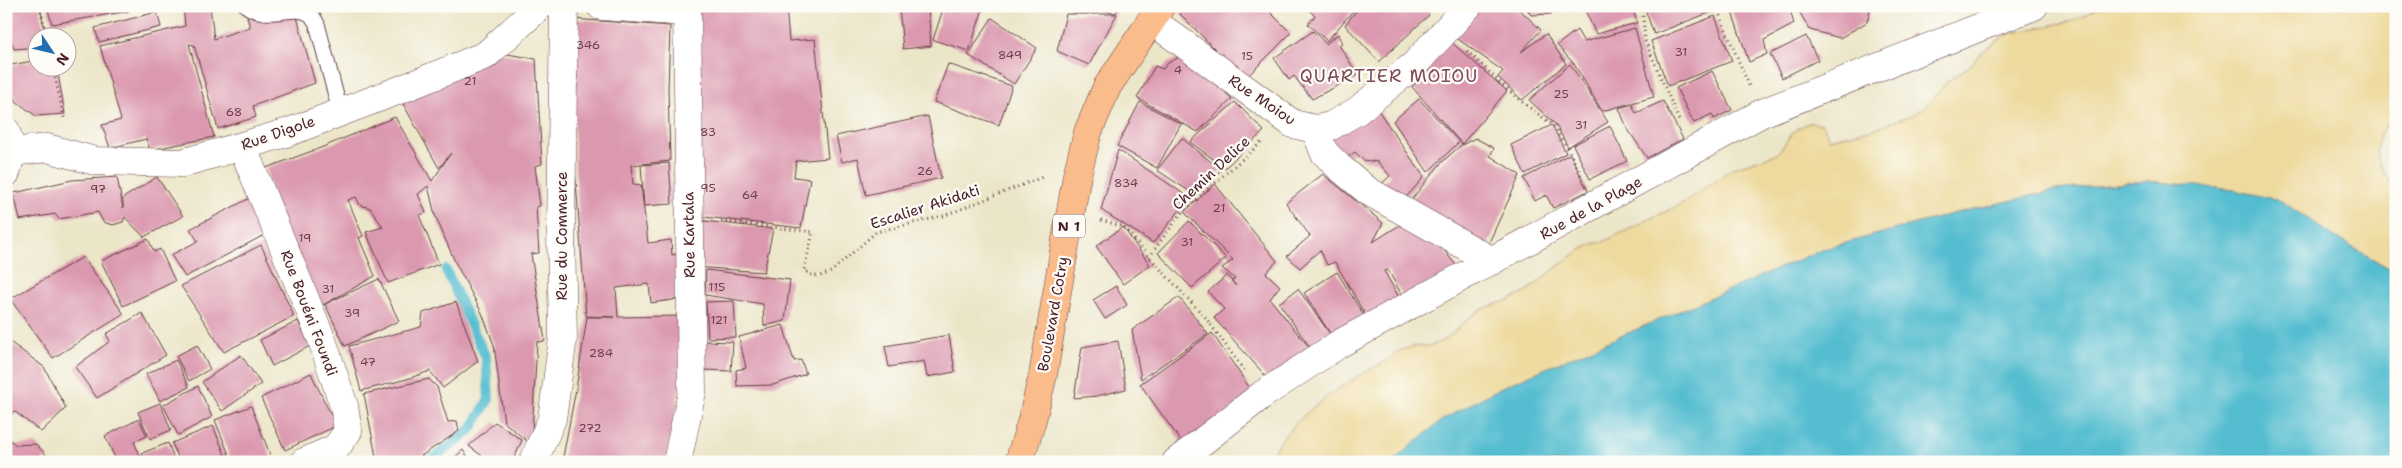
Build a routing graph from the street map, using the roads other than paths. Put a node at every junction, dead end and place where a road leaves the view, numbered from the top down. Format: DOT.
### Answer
graph roads {
  1 [pos="247,6"];
  2 [pos="540,6"];
  3 [pos="564,6"];
  4 [pos="602,6"];
  5 [pos="1468,6"];
  6 [pos="2034,6"];
  7 [pos="687,9"];
  8 [pos="1156,13"];
  9 [pos="340,111"];
  10 [pos="1309,128"];
  11 [pos="242,146"];
  12 [pos="8,152"];
  13 [pos="1492,261"];
  14 [pos="304,462"];
  15 [pos="533,462"];
  16 [pos="676,462"];
  17 [pos="1019,462"];
  18 [pos="1176,462"];
  1 -- 9 [label="lane"];
  2 -- 9 [label="street, Rue Digole"];
  3 -- 15 [label="street, Rue du Commerce"];
  4 -- 7 [label="street"];
  5 -- 10 [label="street"];
  6 -- 13 [label="street, Rue de la Plage"];
  7 -- 16 [label="street, Rue Kartala"];
  8 -- 10 [label="street, Rue Moiou"];
  8 -- 17 [label="main road, Boulevard Cotry / N 1"];
  9 -- 11 [label="street, Rue Digole"];
  10 -- 13 [label="street, Rue Moiou"];
  11 -- 12 [label="street, Rue Digole"];
  11 -- 14 [label="street, Rue Bouéni Foundi"];
  13 -- 18 [label="street, Rue de la Plage"];
}
